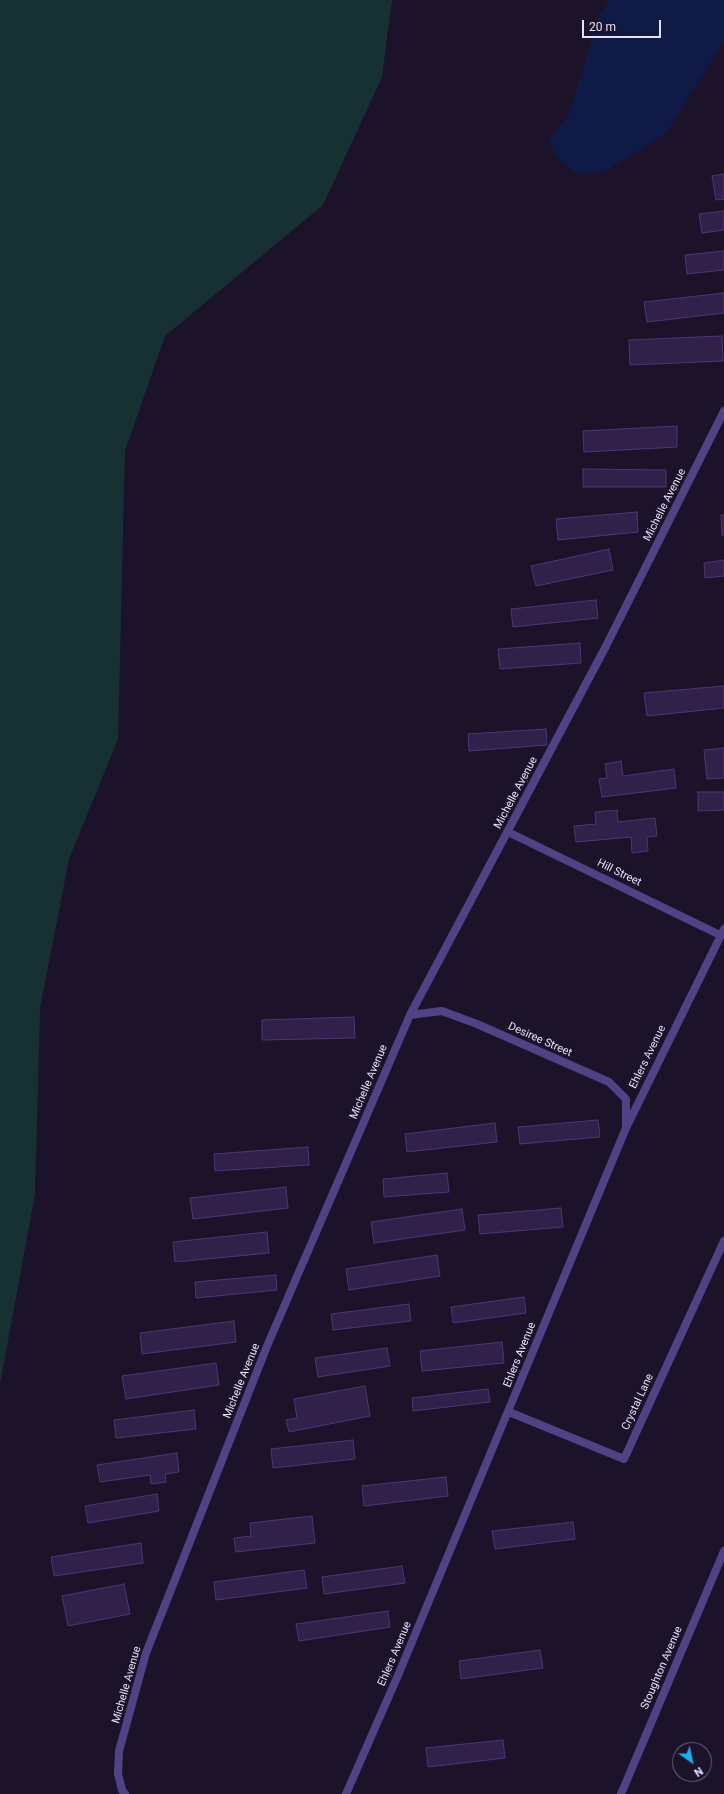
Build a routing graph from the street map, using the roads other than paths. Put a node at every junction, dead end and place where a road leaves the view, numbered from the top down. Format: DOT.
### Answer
graph roads {
  1 [pos="724,411"];
  2 [pos="508,832"];
  3 [pos="722,932"];
  4 [pos="410,1015"];
  5 [pos="626,1128"];
  6 [pos="724,1242"];
  7 [pos="508,1412"];
  8 [pos="724,1551"];
  9 [pos="125,1794"];
  10 [pos="346,1794"];
  11 [pos="621,1794"];
  1 -- 2 [label="street, Michelle Avenue"];
  2 -- 3 [label="street, Hill Street"];
  2 -- 4 [label="street, Michelle Avenue"];
  3 -- 5 [label="street, Ehlers Avenue"];
  4 -- 5 [label="street, Desiree Street"];
  4 -- 9 [label="street, Michelle Avenue"];
  5 -- 7 [label="street, Ehlers Avenue"];
  6 -- 7 [label="street, Crystal Lane"];
  7 -- 10 [label="street, Ehlers Avenue"];
  8 -- 11 [label="street, Stoughton Avenue"];
}
